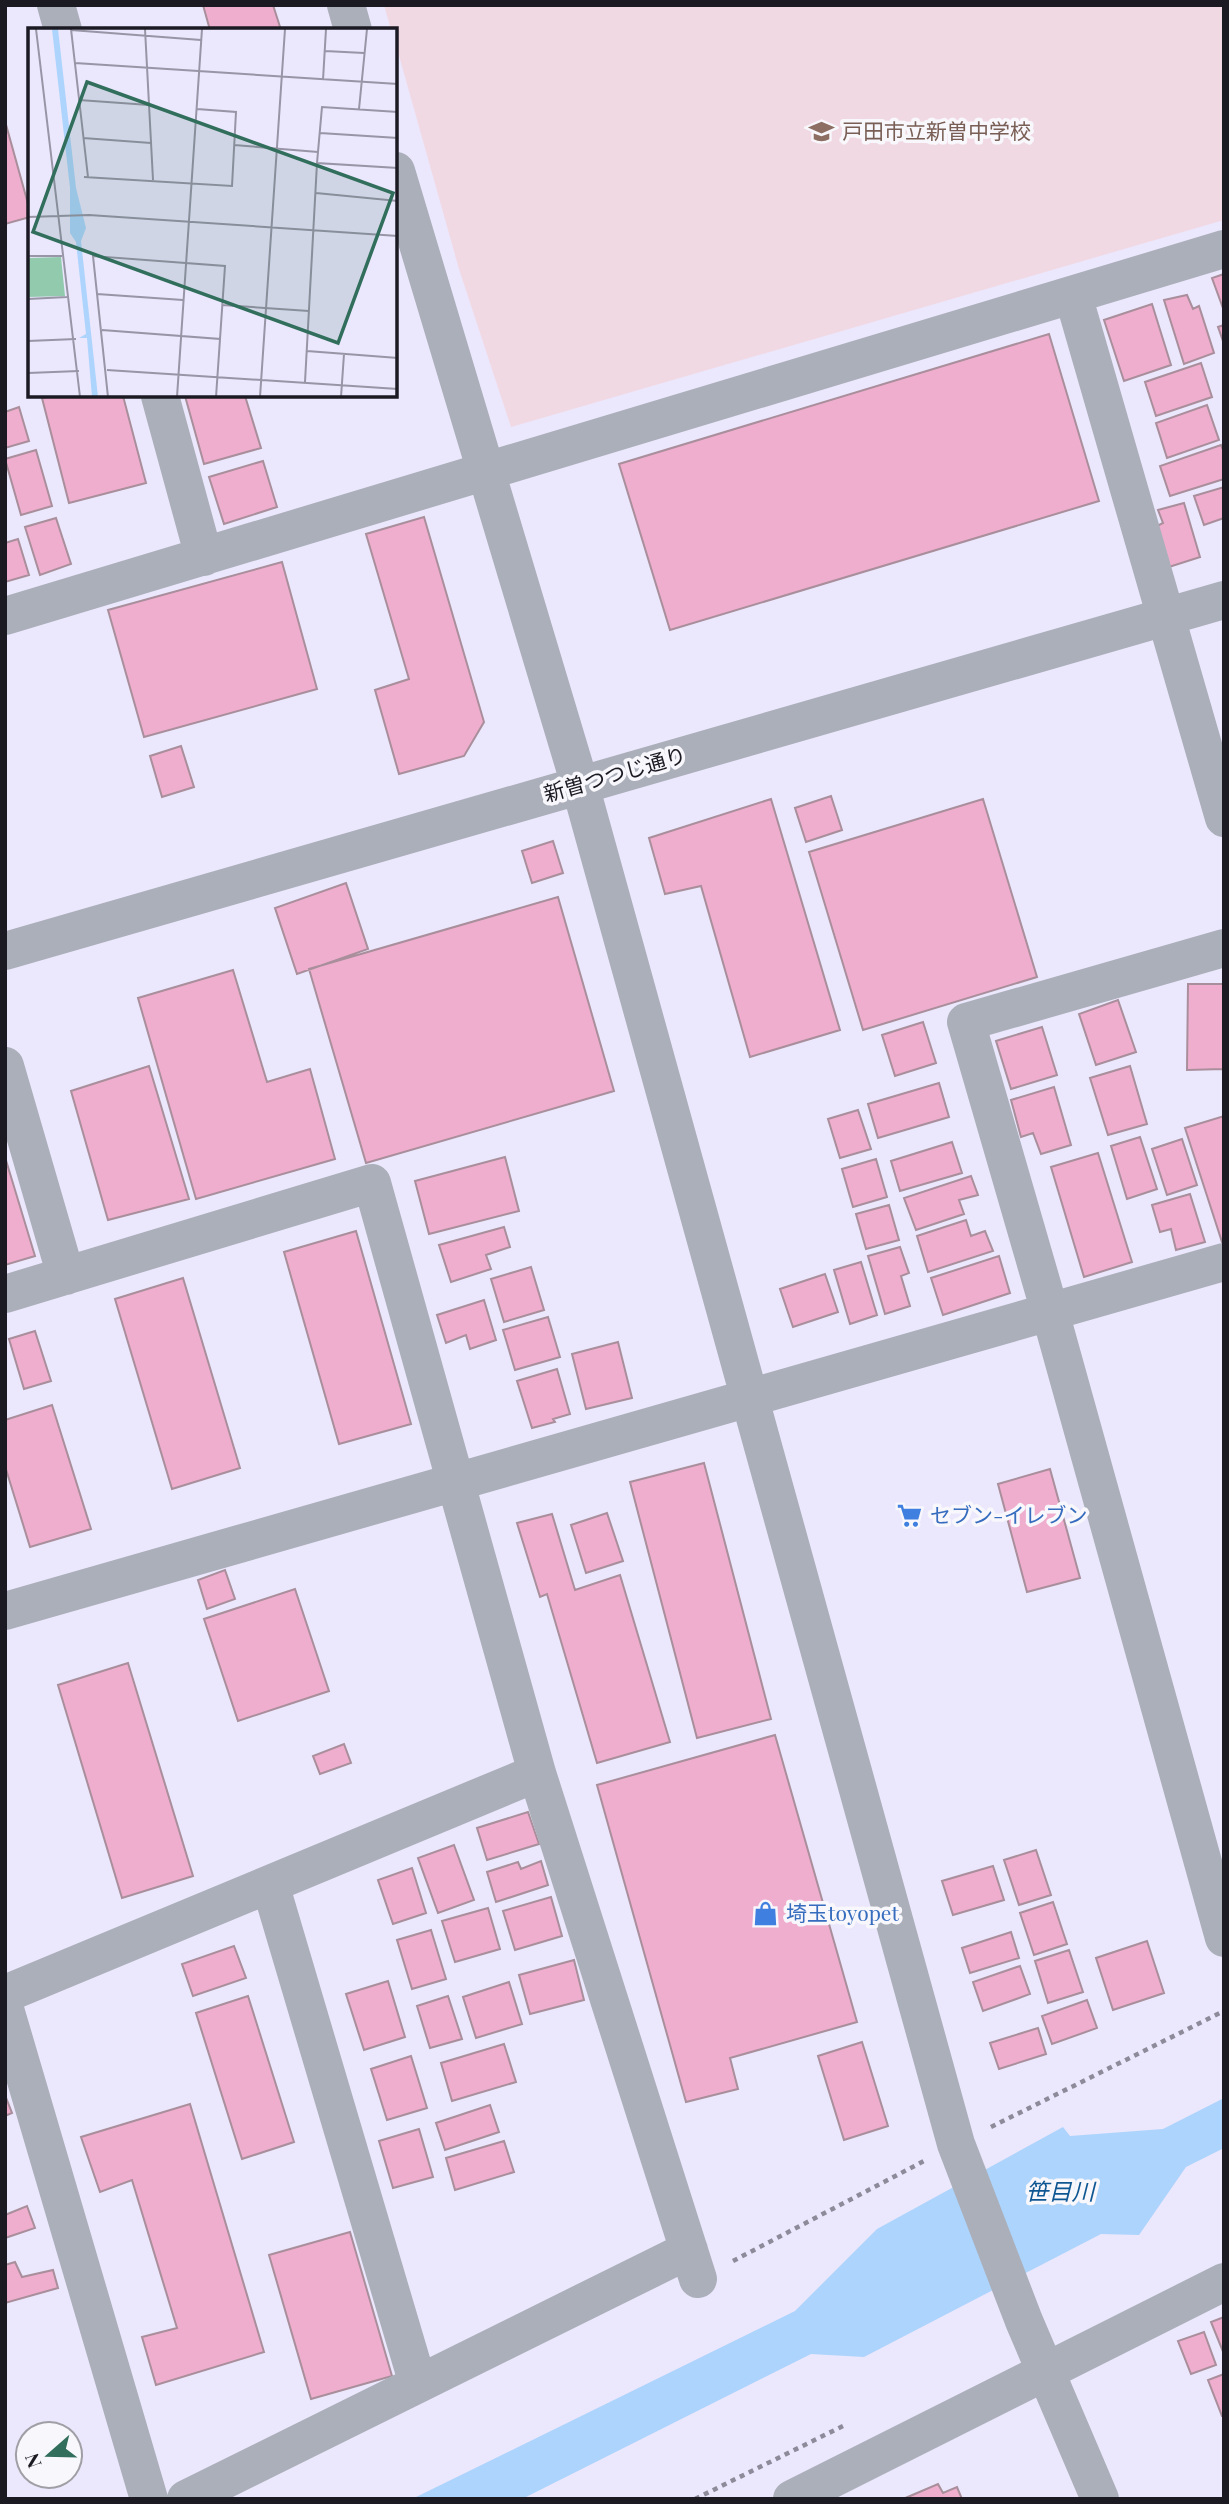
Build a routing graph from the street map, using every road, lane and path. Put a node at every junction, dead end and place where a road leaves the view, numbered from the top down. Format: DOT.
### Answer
graph roads {
  1 [pos="56,5"];
  2 [pos="346,5"];
  3 [pos="62,28"];
  4 [pos="352,28"];
  5 [pos="397,174"];
  6 [pos="1224,249"];
  7 [pos="1073,295"];
  8 [pos="160,397"];
  9 [pos="485,473"];
  10 [pos="204,557"];
  11 [pos="1224,600"];
  12 [pos="5,616"];
  13 [pos="1167,616"];
  14 [pos="580,785"];
  15 [pos="1224,818"];
  16 [pos="1224,948"];
  17 [pos="5,951"];
  18 [pos="5,1066"];
  19 [pos="1224,1262"];
  20 [pos="66,1276"];
  21 [pos="5,1294"];
  22 [pos="1050,1312"];
  23 [pos="750,1398"];
  24 [pos="455,1480"];
  25 [pos="5,1611"];
  26 [pos="537,1773"];
  27 [pos="270,1884"];
  28 [pos="1224,1938"];
  29 [pos="5,1994"];
  30 [pos="5,2009"];
  31 [pos="1224,2011"];
  32 [pos="959,2151"];
  33 [pos="693,2264"];
  34 [pos="1224,2282"];
  35 [pos="1046,2371"];
  36 [pos="418,2384"];
  37 [pos="149,2499"];
  38 [pos="186,2499"];
  39 [pos="792,2499"];
  40 [pos="1100,2499"];
  1 -- 3 [label="street"];
  2 -- 4 [label="street"];
  5 -- 9 [label="street"];
  6 -- 7 [label="street"];
  7 -- 9 [label="street"];
  7 -- 13 [label="street"];
  8 -- 10 [label="street"];
  9 -- 10 [label="street"];
  9 -- 14 [label="street"];
  10 -- 12 [label="street"];
  11 -- 13 [label="street, 新曽つつじ通り"];
  13 -- 14 [label="street, 新曽つつじ通り"];
  13 -- 15 [label="street"];
  14 -- 17 [label="street, 新曽つつじ通り"];
  14 -- 23 [label="street"];
  16 -- 22 [label="street"];
  18 -- 20 [label="street"];
  19 -- 22 [label="street"];
  20 -- 21 [label="street"];
  20 -- 24 [label="street"];
  22 -- 23 [label="street"];
  22 -- 28 [label="street"];
  23 -- 24 [label="street"];
  23 -- 32 [label="street"];
  24 -- 25 [label="street"];
  24 -- 26 [label="street"];
  26 -- 27 [label="street"];
  26 -- 33 [label="street"];
  27 -- 29 [label="street"];
  27 -- 36 [label="street"];
  30 -- 37 [label="street"];
  31 -- 32 [label="path"];
  32 -- 33 [label="path"];
  32 -- 35 [label="street"];
  33 -- 36 [label="street"];
  34 -- 35 [label="street"];
  35 -- 39 [label="street"];
  35 -- 40 [label="street"];
  36 -- 38 [label="street"];
}
